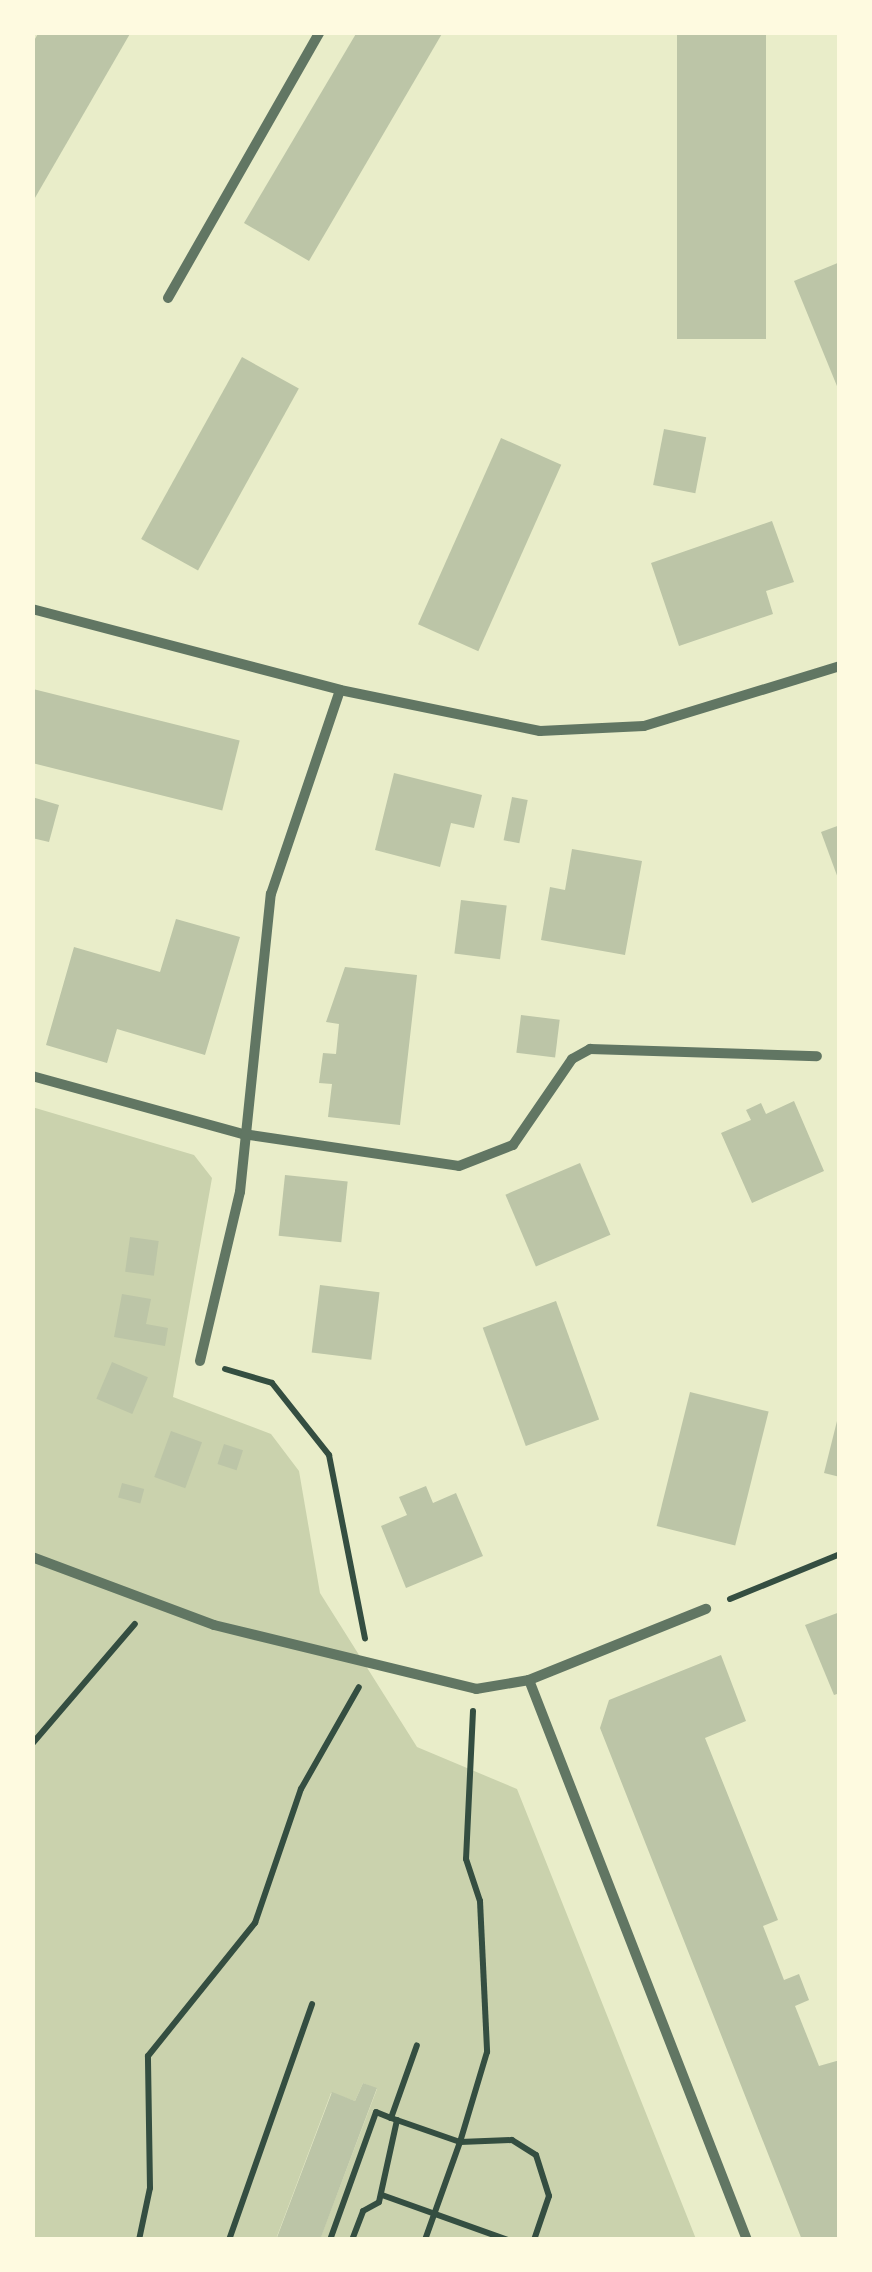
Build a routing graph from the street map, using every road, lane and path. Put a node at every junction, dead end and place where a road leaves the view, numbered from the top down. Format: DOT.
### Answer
graph roads {
  1 [pos="320,32"];
  2 [pos="168,298"];
  3 [pos="32,610"];
  4 [pos="840,666"];
  5 [pos="340,690"];
  6 [pos="816,1056"];
  7 [pos="32,1076"];
  8 [pos="243,1134"];
  9 [pos="200,1362"];
  10 [pos="840,1554"];
  11 [pos="32,1557"];
  12 [pos="706,1608"];
  13 [pos="140,1618"];
  14 [pos="370,1666"];
  15 [pos="529,1680"];
  16 [pos="476,1689"];
  17 [pos="32,1744"];
  18 [pos="312,2004"];
  19 [pos="416,2045"];
  20 [pos="394,2119"];
  21 [pos="460,2142"];
  22 [pos="382,2194"];
  23 [pos="434,2212"];
  24 [pos="138,2240"];
  25 [pos="229,2240"];
  26 [pos="330,2240"];
  27 [pos="352,2240"];
  28 [pos="425,2240"];
  29 [pos="508,2240"];
  30 [pos="534,2240"];
  31 [pos="746,2240"];
  1 -- 2 [label="street"];
  3 -- 5 [label="street"];
  4 -- 5 [label="street"];
  5 -- 8 [label="street"];
  6 -- 8 [label="street"];
  7 -- 8 [label="street"];
  8 -- 9 [label="street"];
  9 -- 14 [label="path"];
  10 -- 12 [label="path"];
  11 -- 14 [label="street"];
  12 -- 15 [label="street"];
  13 -- 17 [label="path"];
  14 -- 16 [label="street"];
  14 -- 24 [label="path"];
  15 -- 16 [label="street"];
  15 -- 31 [label="street"];
  16 -- 21 [label="path"];
  18 -- 25 [label="path"];
  19 -- 20 [label="path"];
  20 -- 21 [label="path"];
  20 -- 22 [label="path"];
  20 -- 26 [label="path"];
  21 -- 23 [label="path"];
  21 -- 30 [label="path"];
  22 -- 23 [label="path"];
  22 -- 27 [label="path"];
  23 -- 28 [label="path"];
  23 -- 29 [label="path"];
}
